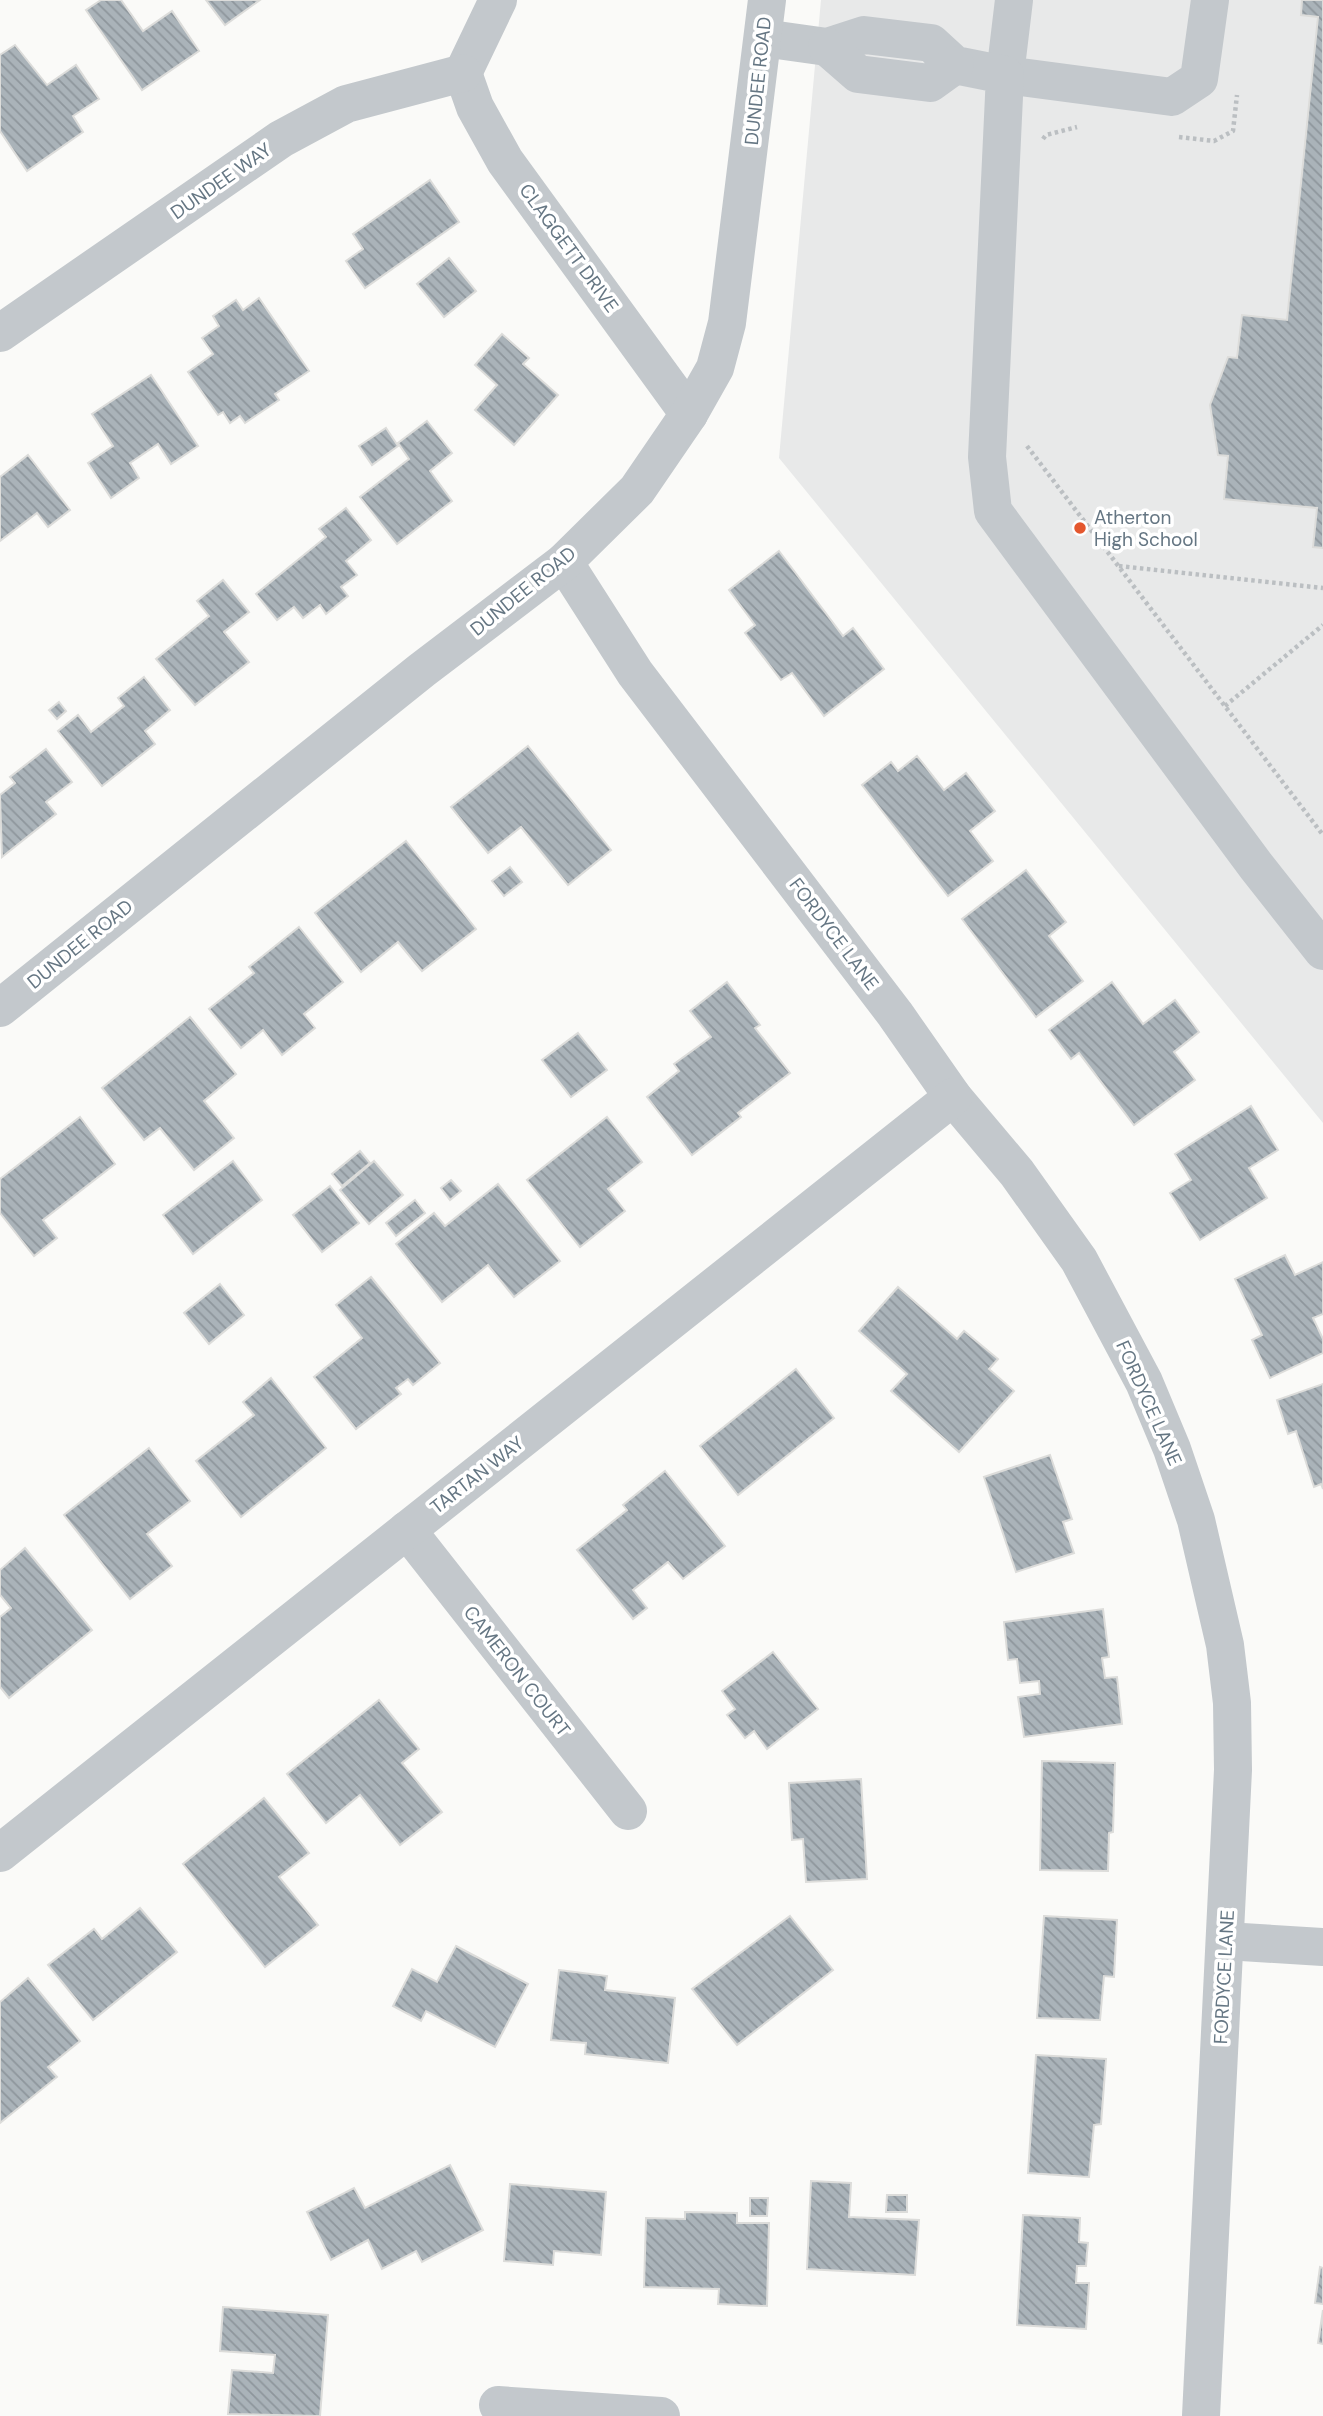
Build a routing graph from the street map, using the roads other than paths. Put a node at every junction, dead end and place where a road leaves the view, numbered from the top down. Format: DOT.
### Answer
graph roads {
  1 [pos="498,0"];
  2 [pos="766,0"];
  3 [pos="1014,0"];
  4 [pos="1210,0"];
  5 [pos="763,38"];
  6 [pos="463,73"];
  7 [pos="1005,75"];
  8 [pos="0,332"];
  9 [pos="690,414"];
  10 [pos="564,562"];
  11 [pos="1323,951"];
  12 [pos="0,1008"];
  13 [pos="953,1097"];
  14 [pos="407,1530"];
  15 [pos="628,1811"];
  16 [pos="0,1853"];
  17 [pos="1226,1941"];
  18 [pos="1323,1947"];
  19 [pos="498,2405"];
  20 [pos="661,2416"];
  21 [pos="1201,2416"];
  1 -- 6 [label="street"];
  2 -- 5 [label="street, DUNDEE ROAD"];
  3 -- 7 [label="street"];
  4 -- 7 [label="street"];
  5 -- 7 [label="street"];
  5 -- 9 [label="street, DUNDEE ROAD"];
  6 -- 8 [label="street, DUNDEE WAY"];
  6 -- 9 [label="street, CLAGGETT DRIVE"];
  7 -- 11 [label="street"];
  9 -- 10 [label="street, DUNDEE ROAD"];
  10 -- 12 [label="street, DUNDEE ROAD"];
  10 -- 13 [label="street, FORDYCE LANE"];
  13 -- 14 [label="street, TARTAN WAY"];
  13 -- 17 [label="street, FORDYCE LANE"];
  14 -- 15 [label="street, CAMERON COURT"];
  14 -- 16 [label="street, TARTAN WAY"];
  17 -- 18 [label="street"];
  17 -- 21 [label="street, FORDYCE LANE"];
  19 -- 20 [label="street"];
}
